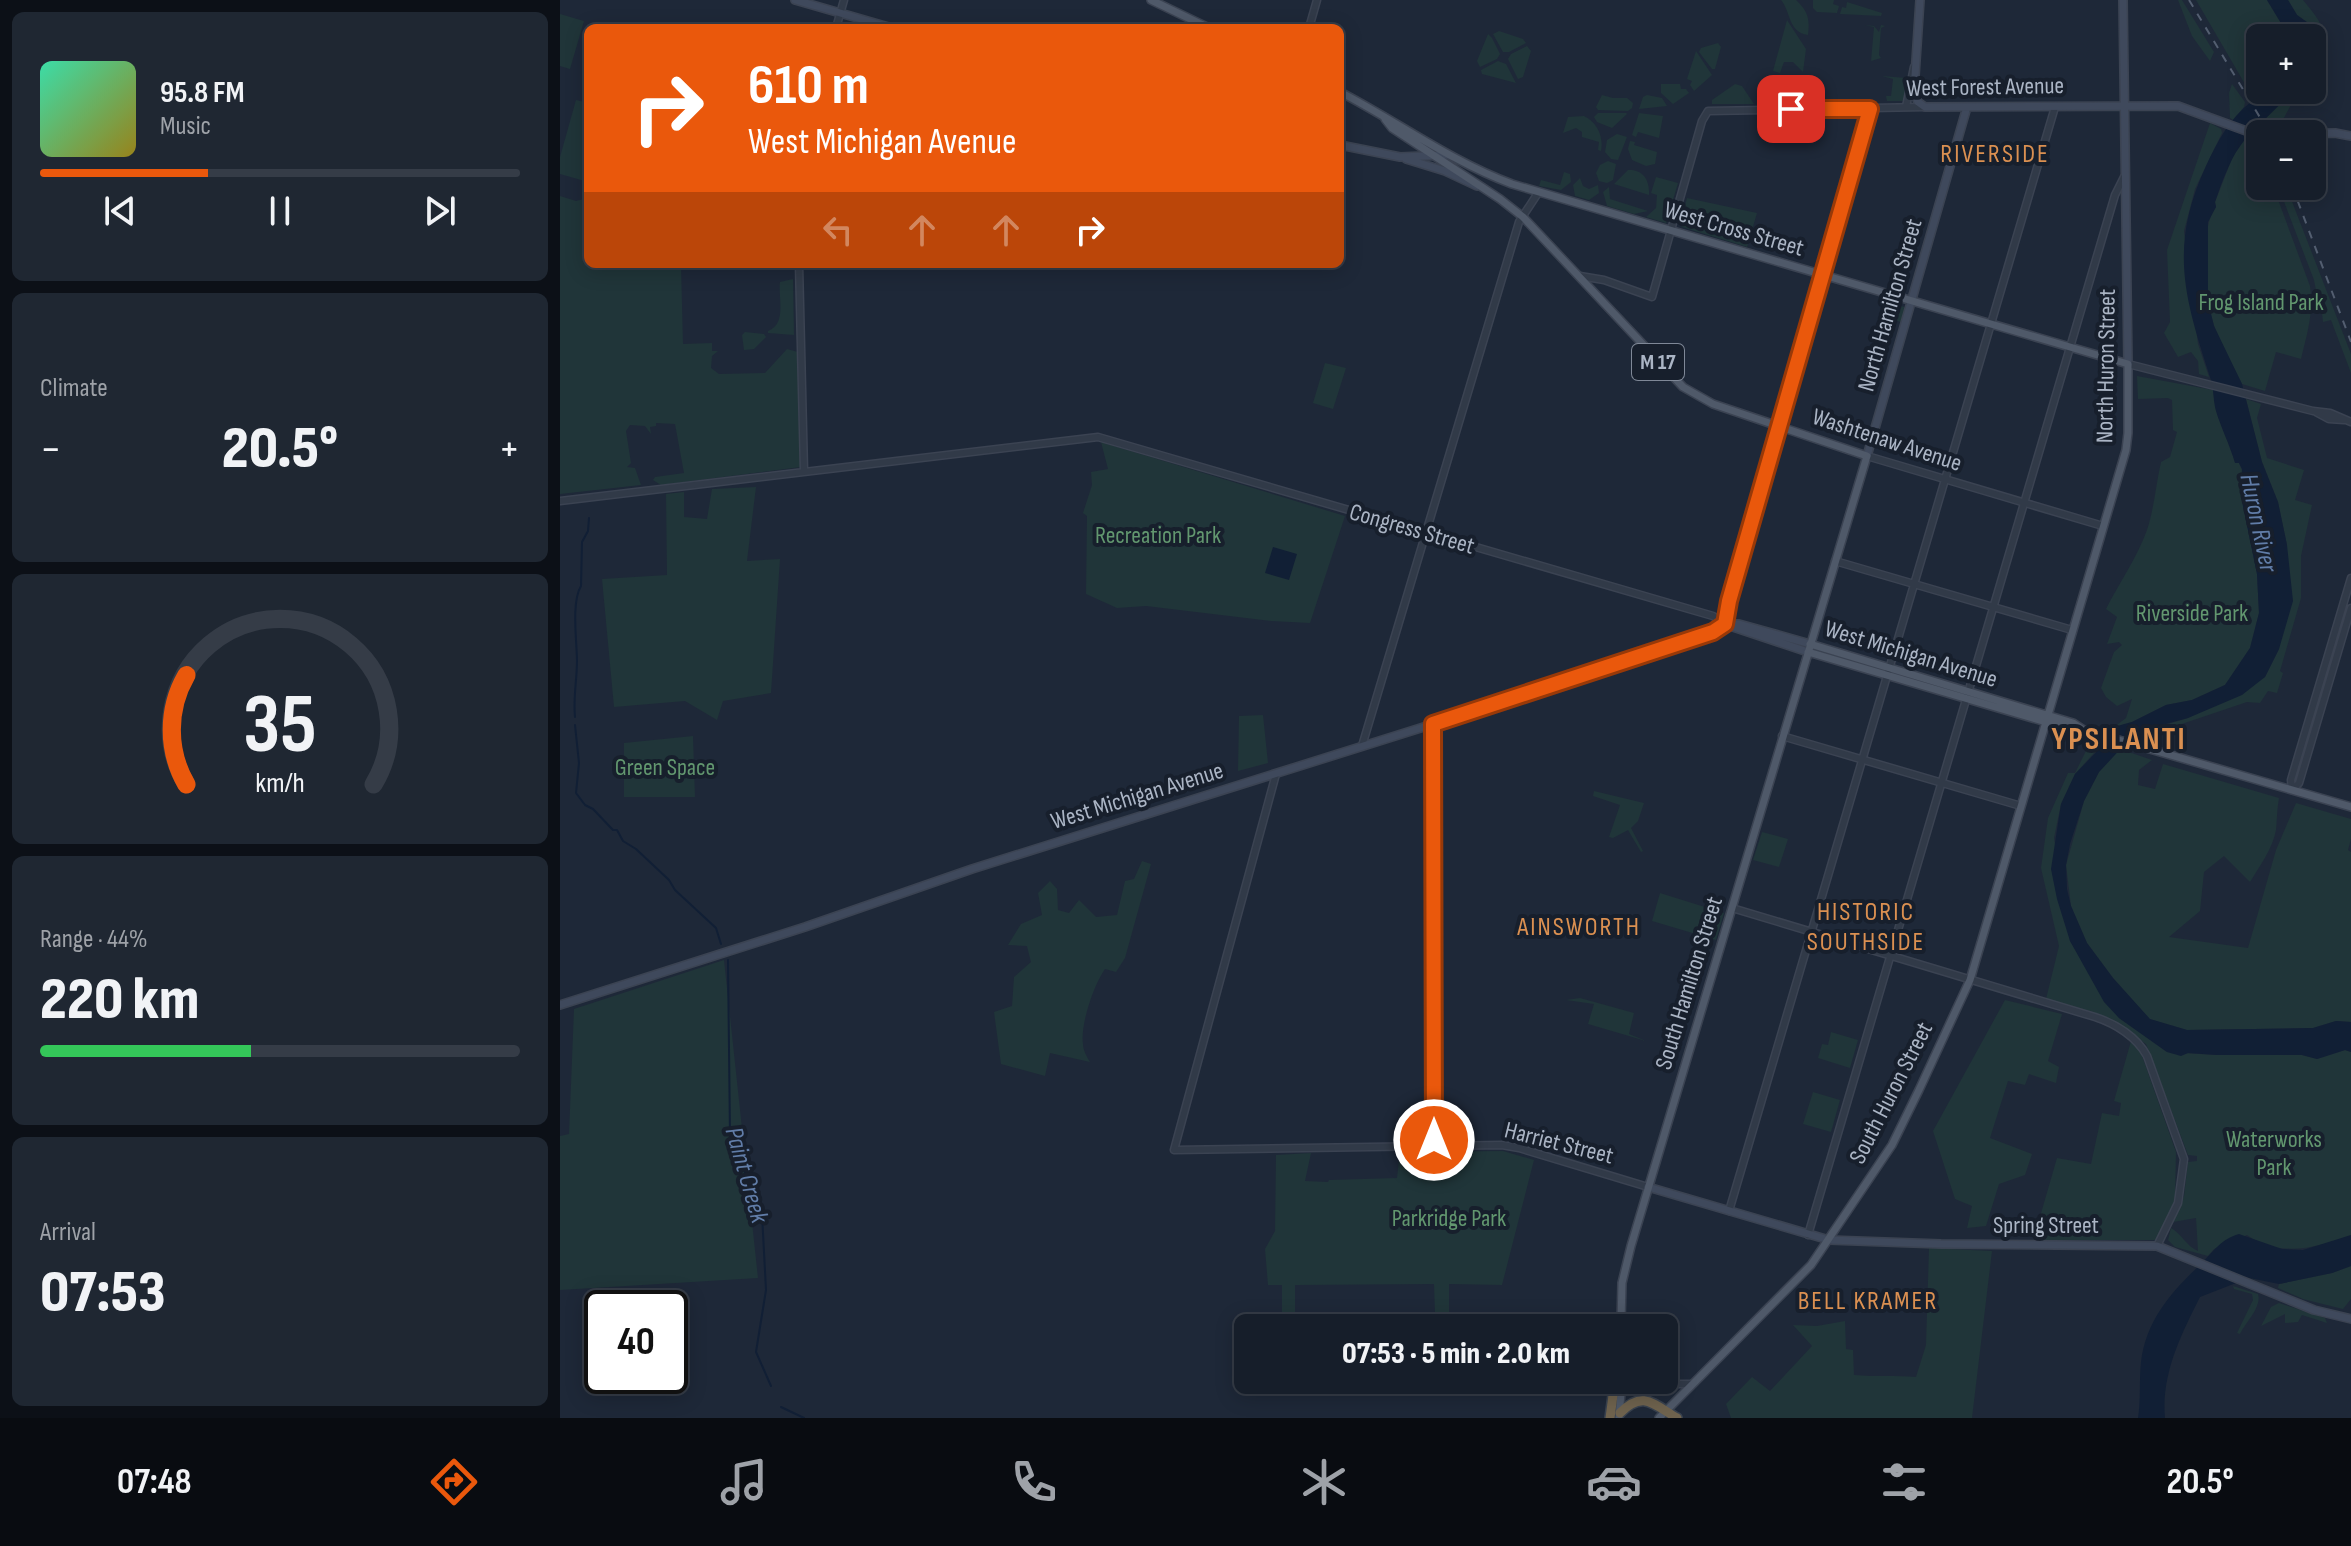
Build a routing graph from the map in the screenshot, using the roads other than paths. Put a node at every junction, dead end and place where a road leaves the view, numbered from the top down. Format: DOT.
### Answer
graph roads {
  1 [pos="795,0"];
  2 [pos="844,0"];
  3 [pos="1151,0"];
  4 [pos="1317,0"];
  5 [pos="1920,0"];
  6 [pos="2123,0"];
  7 [pos="840,13"];
  8 [pos="837,24"];
  9 [pos="878,24"];
  10 [pos="1201,24"];
  11 [pos="1310,24"];
  12 [pos="1914,67"];
  13 [pos="1344,94"];
  14 [pos="2123,106"];
  15 [pos="1906,107"];
  16 [pos="1925,107"];
  17 [pos="1967,107"];
  18 [pos="2055,107"];
  19 [pos="1870,109"];
  20 [pos="1385,119"];
  21 [pos="2246,131"];
  22 [pos="2326,133"];
  23 [pos="2351,136"];
  24 [pos="1413,143"];
  25 [pos="1344,146"];
  26 [pos="1447,155"];
  27 [pos="1400,157"];
  28 [pos="1434,157"];
  29 [pos="2124,177"];
  30 [pos="1487,191"];
  31 [pos="1538,193"];
  32 [pos="1523,217"];
  33 [pos="1671,231"];
  34 [pos="799,268"];
  35 [pos="1823,275"];
  36 [pos="1580,276"];
  37 [pos="1912,301"];
  38 [pos="1991,324"];
  39 [pos="2070,348"];
  40 [pos="2128,364"];
  41 [pos="2348,421"];
  42 [pos="1779,426"];
  43 [pos="1867,456"];
  44 [pos="804,471"];
  45 [pos="1945,480"];
  46 [pos="560,501"];
  47 [pos="2024,503"];
  48 [pos="2103,526"];
  49 [pos="1426,532"];
  50 [pos="1835,561"];
  51 [pos="2351,578"];
  52 [pos="1914,584"];
  53 [pos="1994,606"];
  54 [pos="2351,608"];
  55 [pos="1725,624"];
  56 [pos="2072,630"];
  57 [pos="1809,648"];
  58 [pos="1888,672"];
  59 [pos="1967,695"];
  60 [pos="2046,718"];
  61 [pos="1433,724"];
  62 [pos="1782,736"];
  63 [pos="1362,746"];
  64 [pos="1862,761"];
  65 [pos="1276,774"];
  66 [pos="1941,784"];
  67 [pos="2292,790"];
  68 [pos="2021,806"];
  69 [pos="2351,807"];
  70 [pos="1732,908"];
  71 [pos="1811,932"];
  72 [pos="1891,955"];
  73 [pos="1970,980"];
  74 [pos="560,1005"];
  75 [pos="1434,1146"];
  76 [pos="1648,1187"];
  77 [pos="1729,1211"];
  78 [pos="1808,1235"];
  79 [pos="1829,1240"];
  80 [pos="2157,1246"];
  81 [pos="1622,1314"];
  82 [pos="2351,1319"];
  83 [pos="1678,1383"];
  84 [pos="1691,1384"];
  85 [pos="1616,1394"];
  86 [pos="1620,1394"];
  87 [pos="1619,1415"];
  88 [pos="1662,1415"];
  89 [pos="1610,1418"];
  90 [pos="1677,1418"];
  1 -- 7 [label="main road"];
  2 -- 7 [label="street"];
  3 -- 10 [label="main road"];
  4 -- 11 [label="street"];
  5 -- 12 [label="main road"];
  6 -- 14 [label="main road, North Huron Street"];
  7 -- 8 [label="street"];
  7 -- 9 [label="main road"];
  12 -- 15 [label="street"];
  12 -- 16 [label="main road"];
  13 -- 20 [label="main road, Washtenaw Avenue / M 17"];
  14 -- 18 [label="main road, West Forest Avenue"];
  14 -- 21 [label="main road, West Forest Avenue"];
  14 -- 29 [label="main road, North Huron Street"];
  15 -- 16 [label="street, West Forest Avenue"];
  15 -- 19 [label="street, West Forest Avenue"];
  16 -- 17 [label="main road, West Forest Avenue"];
  17 -- 18 [label="main road, West Forest Avenue"];
  17 -- 37 [label="main road, North Hamilton Street"];
  18 -- 38 [label="street"];
  19 -- 33 [label="street, West Forest Avenue"];
  19 -- 35 [label="street"];
  20 -- 24 [label="main road, Washtenaw Avenue / M 17"];
  20 -- 26 [label="main road, Washtenaw Avenue / M 17"];
  22 -- 23 [label="main road"];
  24 -- 27 [label="main road"];
  24 -- 28 [label="main road, Washtenaw Avenue / M 17"];
  25 -- 27 [label="main road"];
  26 -- 28 [label="main road"];
  26 -- 31 [label="main road, West Cross Street / M 17"];
  27 -- 28 [label="main road"];
  27 -- 30 [label="main road"];
  28 -- 30 [label="main road, Washtenaw Avenue / M 17"];
  29 -- 39 [label="street"];
  29 -- 40 [label="main road, North Huron Street"];
  30 -- 32 [label="main road, Washtenaw Avenue / M 17"];
  31 -- 32 [label="street"];
  31 -- 33 [label="main road, West Cross Street / M 17"];
  32 -- 36 [label="main road, Washtenaw Avenue / M 17"];
  32 -- 49 [label="street"];
  33 -- 35 [label="main road, West Cross Street / M 17"];
  33 -- 36 [label="street"];
  34 -- 44 [label="street"];
  35 -- 37 [label="main road, West Cross Street / M 17"];
  35 -- 42 [label="street"];
  36 -- 42 [label="main road, Washtenaw Avenue / M 17"];
  37 -- 38 [label="main road, West Cross Street / M 17"];
  37 -- 43 [label="main road, North Hamilton Street"];
  38 -- 39 [label="main road, West Cross Street / M 17"];
  38 -- 45 [label="street"];
  39 -- 40 [label="main road, West Cross Street / M 17"];
  39 -- 47 [label="street"];
  40 -- 41 [label="street, West Cross Street"];
  40 -- 48 [label="main road, North Huron Street"];
  42 -- 43 [label="main road, Washtenaw Avenue / M 17"];
  42 -- 55 [label="street"];
  43 -- 45 [label="street, Washtenaw Avenue"];
  43 -- 50 [label="main road, North Hamilton Street"];
  44 -- 46 [label="street"];
  44 -- 49 [label="street, Congress Street"];
  45 -- 47 [label="street, Washtenaw Avenue"];
  45 -- 52 [label="street"];
  47 -- 48 [label="street, Washtenaw Avenue"];
  47 -- 53 [label="street"];
  48 -- 56 [label="main road, North Huron Street"];
  49 -- 55 [label="street, Congress Street"];
  49 -- 63 [label="street"];
  50 -- 52 [label="street"];
  50 -- 57 [label="main road, North Hamilton Street"];
  51 -- 67 [label="street"];
  52 -- 53 [label="street"];
  52 -- 58 [label="street"];
  53 -- 56 [label="street"];
  53 -- 59 [label="street"];
  54 -- 67 [label="street"];
  55 -- 57 [label="main road, West Michigan Avenue"];
  55 -- 61 [label="main road, West Michigan Avenue"];
  56 -- 60 [label="main road, North Huron Street"];
  57 -- 58 [label="main road, West Michigan Avenue"];
  57 -- 62 [label="main road, South Hamilton Street"];
  58 -- 59 [label="main road, West Michigan Avenue"];
  58 -- 64 [label="street"];
  59 -- 60 [label="main road, West Michigan Avenue"];
  59 -- 66 [label="street"];
  60 -- 67 [label="main road, West Michigan Avenue"];
  60 -- 68 [label="main road, South Huron Street"];
  61 -- 63 [label="main road, West Michigan Avenue"];
  61 -- 75 [label="street"];
  62 -- 64 [label="street"];
  62 -- 70 [label="main road, South Hamilton Street"];
  63 -- 65 [label="main road, West Michigan Avenue"];
  64 -- 66 [label="street"];
  64 -- 71 [label="street"];
  65 -- 74 [label="main road, West Michigan Avenue"];
  65 -- 75 [label="street, Harriet Street"];
  66 -- 68 [label="street"];
  66 -- 72 [label="street"];
  67 -- 69 [label="main road, West Michigan Avenue"];
  68 -- 73 [label="main road, South Huron Street"];
  70 -- 71 [label="street"];
  70 -- 76 [label="main road, South Hamilton Street"];
  71 -- 72 [label="street"];
  71 -- 77 [label="street"];
  72 -- 73 [label="street"];
  72 -- 78 [label="street"];
  73 -- 79 [label="main road, South Huron Street"];
  73 -- 80 [label="street"];
  75 -- 76 [label="street, Harriet Street"];
  76 -- 77 [label="main road, Harriet Street"];
  76 -- 81 [label="main road, South Hamilton Street"];
  77 -- 78 [label="main road, Harriet Street"];
  78 -- 79 [label="main road, Harriet Street"];
  79 -- 80 [label="main road, Spring Street"];
  79 -- 84 [label="main road, South Huron Street"];
  80 -- 82 [label="main road, Spring Street"];
  83 -- 84 [label="street"];
  84 -- 88 [label="main road, South Huron Street"];
  85 -- 89 [label="highway"];
  86 -- 87 [label="main road"];
  87 -- 88 [label="highway"];
  88 -- 90 [label="highway"];
}
